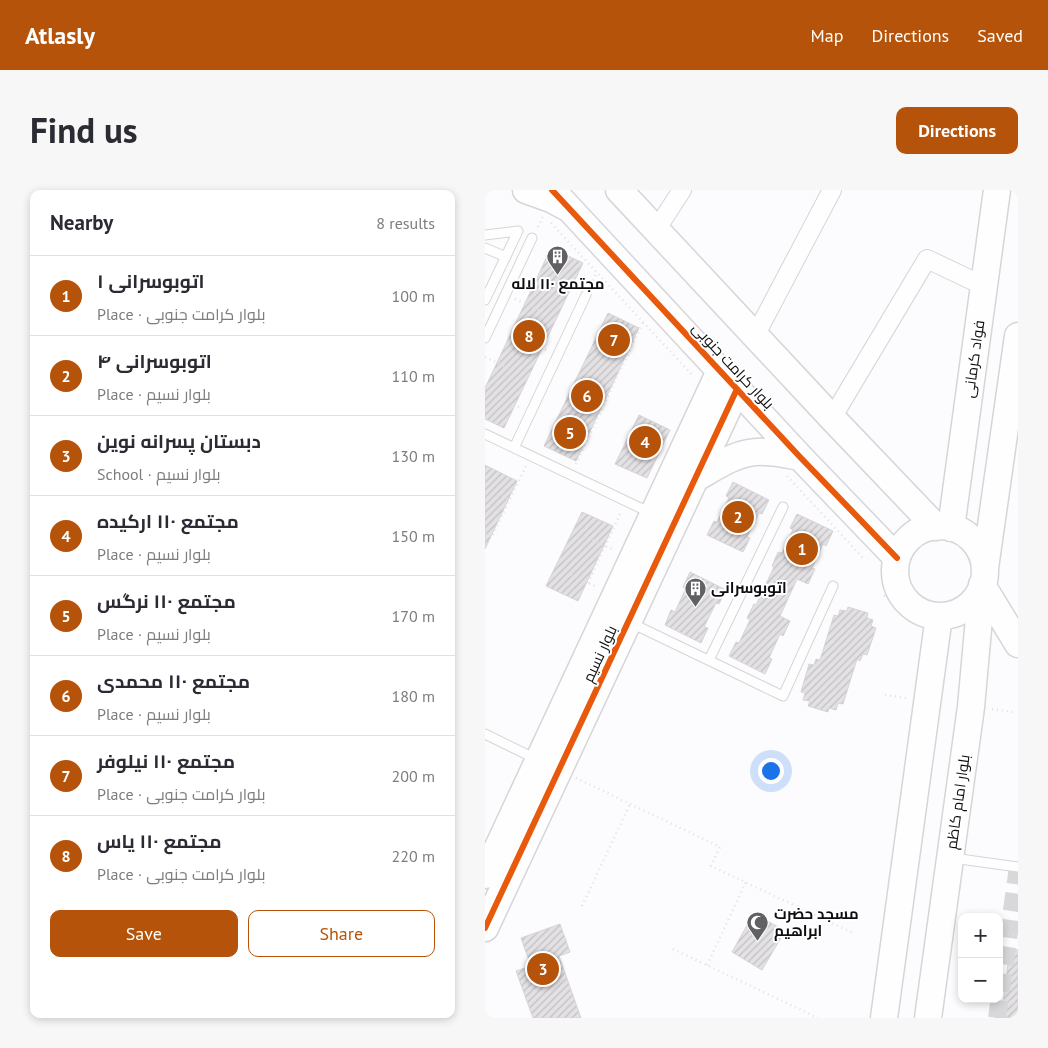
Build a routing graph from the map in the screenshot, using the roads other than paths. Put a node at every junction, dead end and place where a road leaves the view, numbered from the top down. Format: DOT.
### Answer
graph roads {
  1 [pos="526,190"];
  2 [pos="619,190"];
  3 [pos="682,190"];
  4 [pos="832,190"];
  5 [pos="997,190"];
  6 [pos="560,199"];
  7 [pos="656,230"];
  8 [pos="485,234"];
  9 [pos="532,238"];
  10 [pos="485,248"];
  11 [pos="505,257"];
  12 [pos="984,286"];
  13 [pos="587,295"];
  14 [pos="485,300"];
  15 [pos="755,336"];
  16 [pos="1018,336"];
  17 [pos="485,338"];
  18 [pos="729,380"];
  19 [pos="832,418"];
  20 [pos="485,434"];
  21 [pos="514,448"];
  22 [pos="697,448"];
  23 [pos="800,457"];
  24 [pos="695,478"];
  25 [pos="783,507"];
  26 [pos="654,514"];
  27 [pos="944,527"];
  28 [pos="897,558"];
  29 [pos="984,578"];
  30 [pos="833,586"];
  31 [pos="939,616"];
  32 [pos="629,621"];
  33 [pos="1018,644"];
  34 [pos="709,660"];
  35 [pos="485,734"];
  36 [pos="549,765"];
  37 [pos="950,857"];
  38 [pos="1018,867"];
  39 [pos="485,874"];
  40 [pos="485,928"];
  41 [pos="884,1018"];
  42 [pos="928,1018"];
  1 -- 6 [label="street"];
  2 -- 7 [label="street"];
  3 -- 7 [label="street"];
  4 -- 15 [label="street"];
  5 -- 12 [label="street, فواد کرمانی"];
  6 -- 18 [label="street, بلوار کرامت جنوبی"];
  7 -- 15 [label="street"];
  8 -- 11 [label="lane"];
  9 -- 17 [label="lane"];
  10 -- 11 [label="lane"];
  11 -- 14 [label="lane"];
  12 -- 19 [label="street"];
  12 -- 27 [label="street, فواد کرمانی"];
  13 -- 21 [label="lane"];
  15 -- 19 [label="street"];
  16 -- 29 [label="street"];
  18 -- 22 [label="street, بلوار نسیم"];
  18 -- 23 [label="street, بلوار کرامت جنوبی"];
  19 -- 27 [label="street"];
  20 -- 21 [label="lane"];
  21 -- 26 [label="lane"];
  22 -- 24 [label="street, بلوار نسیم"];
  22 -- 26 [label="street, بلوار نسیم"];
  23 -- 24 [label="street"];
  23 -- 28 [label="street, بلوار کرامت جنوبی"];
  24 -- 32 [label="street, بلوار نسیم"];
  25 -- 34 [label="lane"];
  26 -- 36 [label="street, بلوار نسیم"];
  27 -- 28 [label="street"];
  27 -- 29 [label="street"];
  28 -- 31 [label="street"];
  29 -- 31 [label="street"];
  29 -- 33 [label="street"];
  29 -- 37 [label="street, بلوار امام کاظم"];
  30 -- 34 [label="lane"];
  31 -- 41 [label="street"];
  32 -- 34 [label="lane"];
  32 -- 36 [label="street, بلوار نسیم"];
  35 -- 36 [label="lane"];
  36 -- 39 [label="street, بلوار نسیم"];
  36 -- 40 [label="street, بلوار نسیم"];
  37 -- 38 [label="lane"];
  37 -- 42 [label="street, بلوار امام کاظم"];
}
